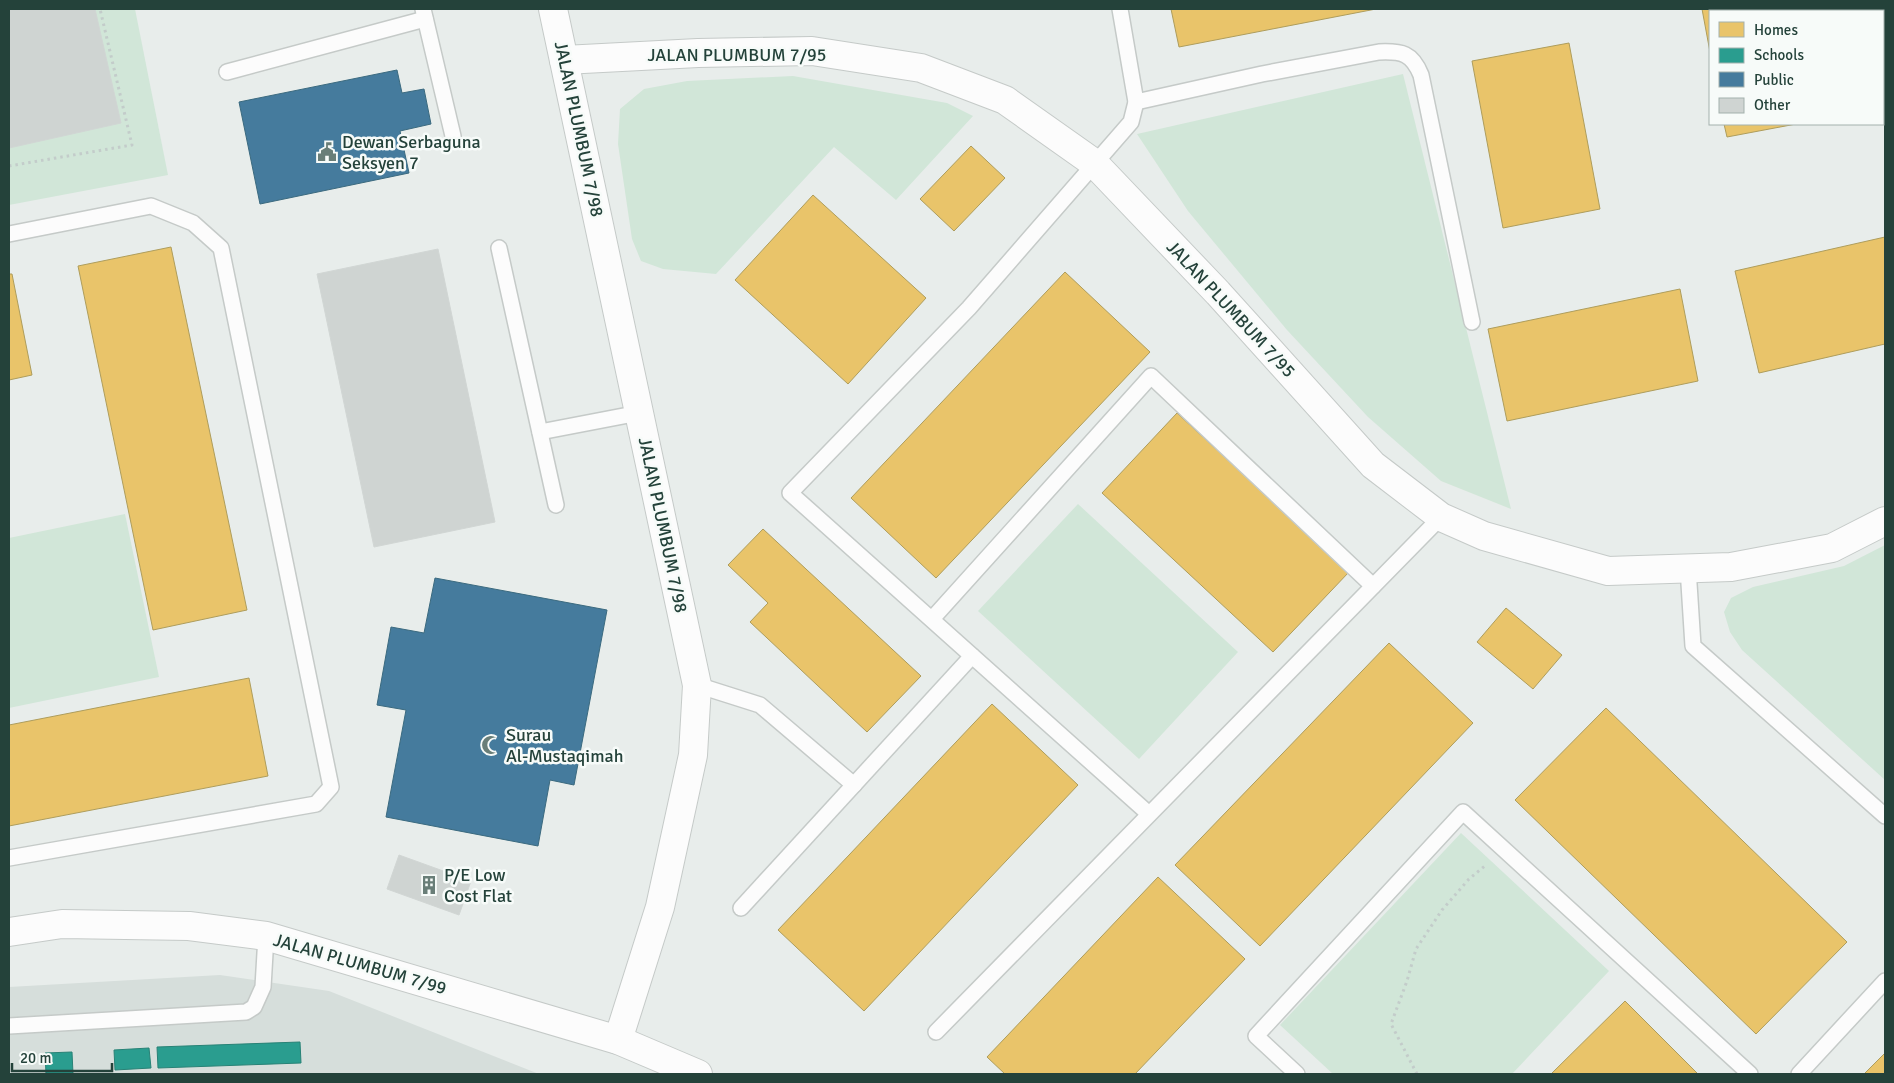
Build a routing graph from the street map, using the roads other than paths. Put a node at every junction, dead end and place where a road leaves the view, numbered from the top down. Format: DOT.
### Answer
graph roads {
  1 [pos="553,9"];
  2 [pos="1120,9"];
  3 [pos="424,14"];
  4 [pos="564,60"];
  5 [pos="227,72"];
  6 [pos="1136,102"];
  7 [pos="453,136"];
  8 [pos="1094,163"];
  9 [pos="9,234"];
  10 [pos="499,248"];
  11 [pos="1472,322"];
  12 [pos="639,413"];
  13 [pos="540,432"];
  14 [pos="556,505"];
  15 [pos="1440,517"];
  16 [pos="1885,521"];
  17 [pos="1688,568"];
  18 [pos="1373,586"];
  19 [pos="932,619"];
  20 [pos="972,656"];
  21 [pos="697,686"];
  22 [pos="854,785"];
  23 [pos="1149,814"];
  24 [pos="1885,816"];
  25 [pos="9,858"];
  26 [pos="741,908"];
  27 [pos="9,932"];
  28 [pos="266,936"];
  29 [pos="1885,981"];
  30 [pos="9,1026"];
  31 [pos="936,1032"];
  32 [pos="618,1040"];
  33 [pos="698,1074"];
  34 [pos="1296,1074"];
  35 [pos="1750,1074"];
  36 [pos="1799,1074"];
  1 -- 4 [label="street, JALAN PLUMBUM 7/98"];
  2 -- 6 [label="lane"];
  3 -- 5 [label="lane"];
  3 -- 7 [label="lane"];
  4 -- 8 [label="street, JALAN PLUMBUM 7/95"];
  4 -- 12 [label="street, JALAN PLUMBUM 7/98"];
  6 -- 8 [label="lane"];
  6 -- 11 [label="lane"];
  8 -- 15 [label="street, JALAN PLUMBUM 7/95"];
  8 -- 19 [label="lane"];
  9 -- 25 [label="lane"];
  10 -- 13 [label="lane"];
  12 -- 13 [label="lane"];
  12 -- 21 [label="street, JALAN PLUMBUM 7/98"];
  13 -- 14 [label="lane"];
  15 -- 17 [label="street, JALAN PLUMBUM 7/95"];
  15 -- 18 [label="lane"];
  16 -- 17 [label="street, JALAN PLUMBUM 7/95"];
  17 -- 24 [label="lane"];
  18 -- 19 [label="lane"];
  18 -- 23 [label="lane"];
  19 -- 20 [label="lane"];
  20 -- 22 [label="lane"];
  20 -- 23 [label="lane"];
  21 -- 22 [label="lane"];
  21 -- 32 [label="street, JALAN PLUMBUM 7/98"];
  22 -- 26 [label="lane"];
  23 -- 31 [label="lane"];
  27 -- 28 [label="street, JALAN PLUMBUM 7/99"];
  28 -- 30 [label="lane"];
  28 -- 32 [label="street, JALAN PLUMBUM 7/99"];
  29 -- 36 [label="lane"];
  32 -- 33 [label="street, JALAN PLUMBUM 7/99"];
  34 -- 35 [label="lane"];
}
